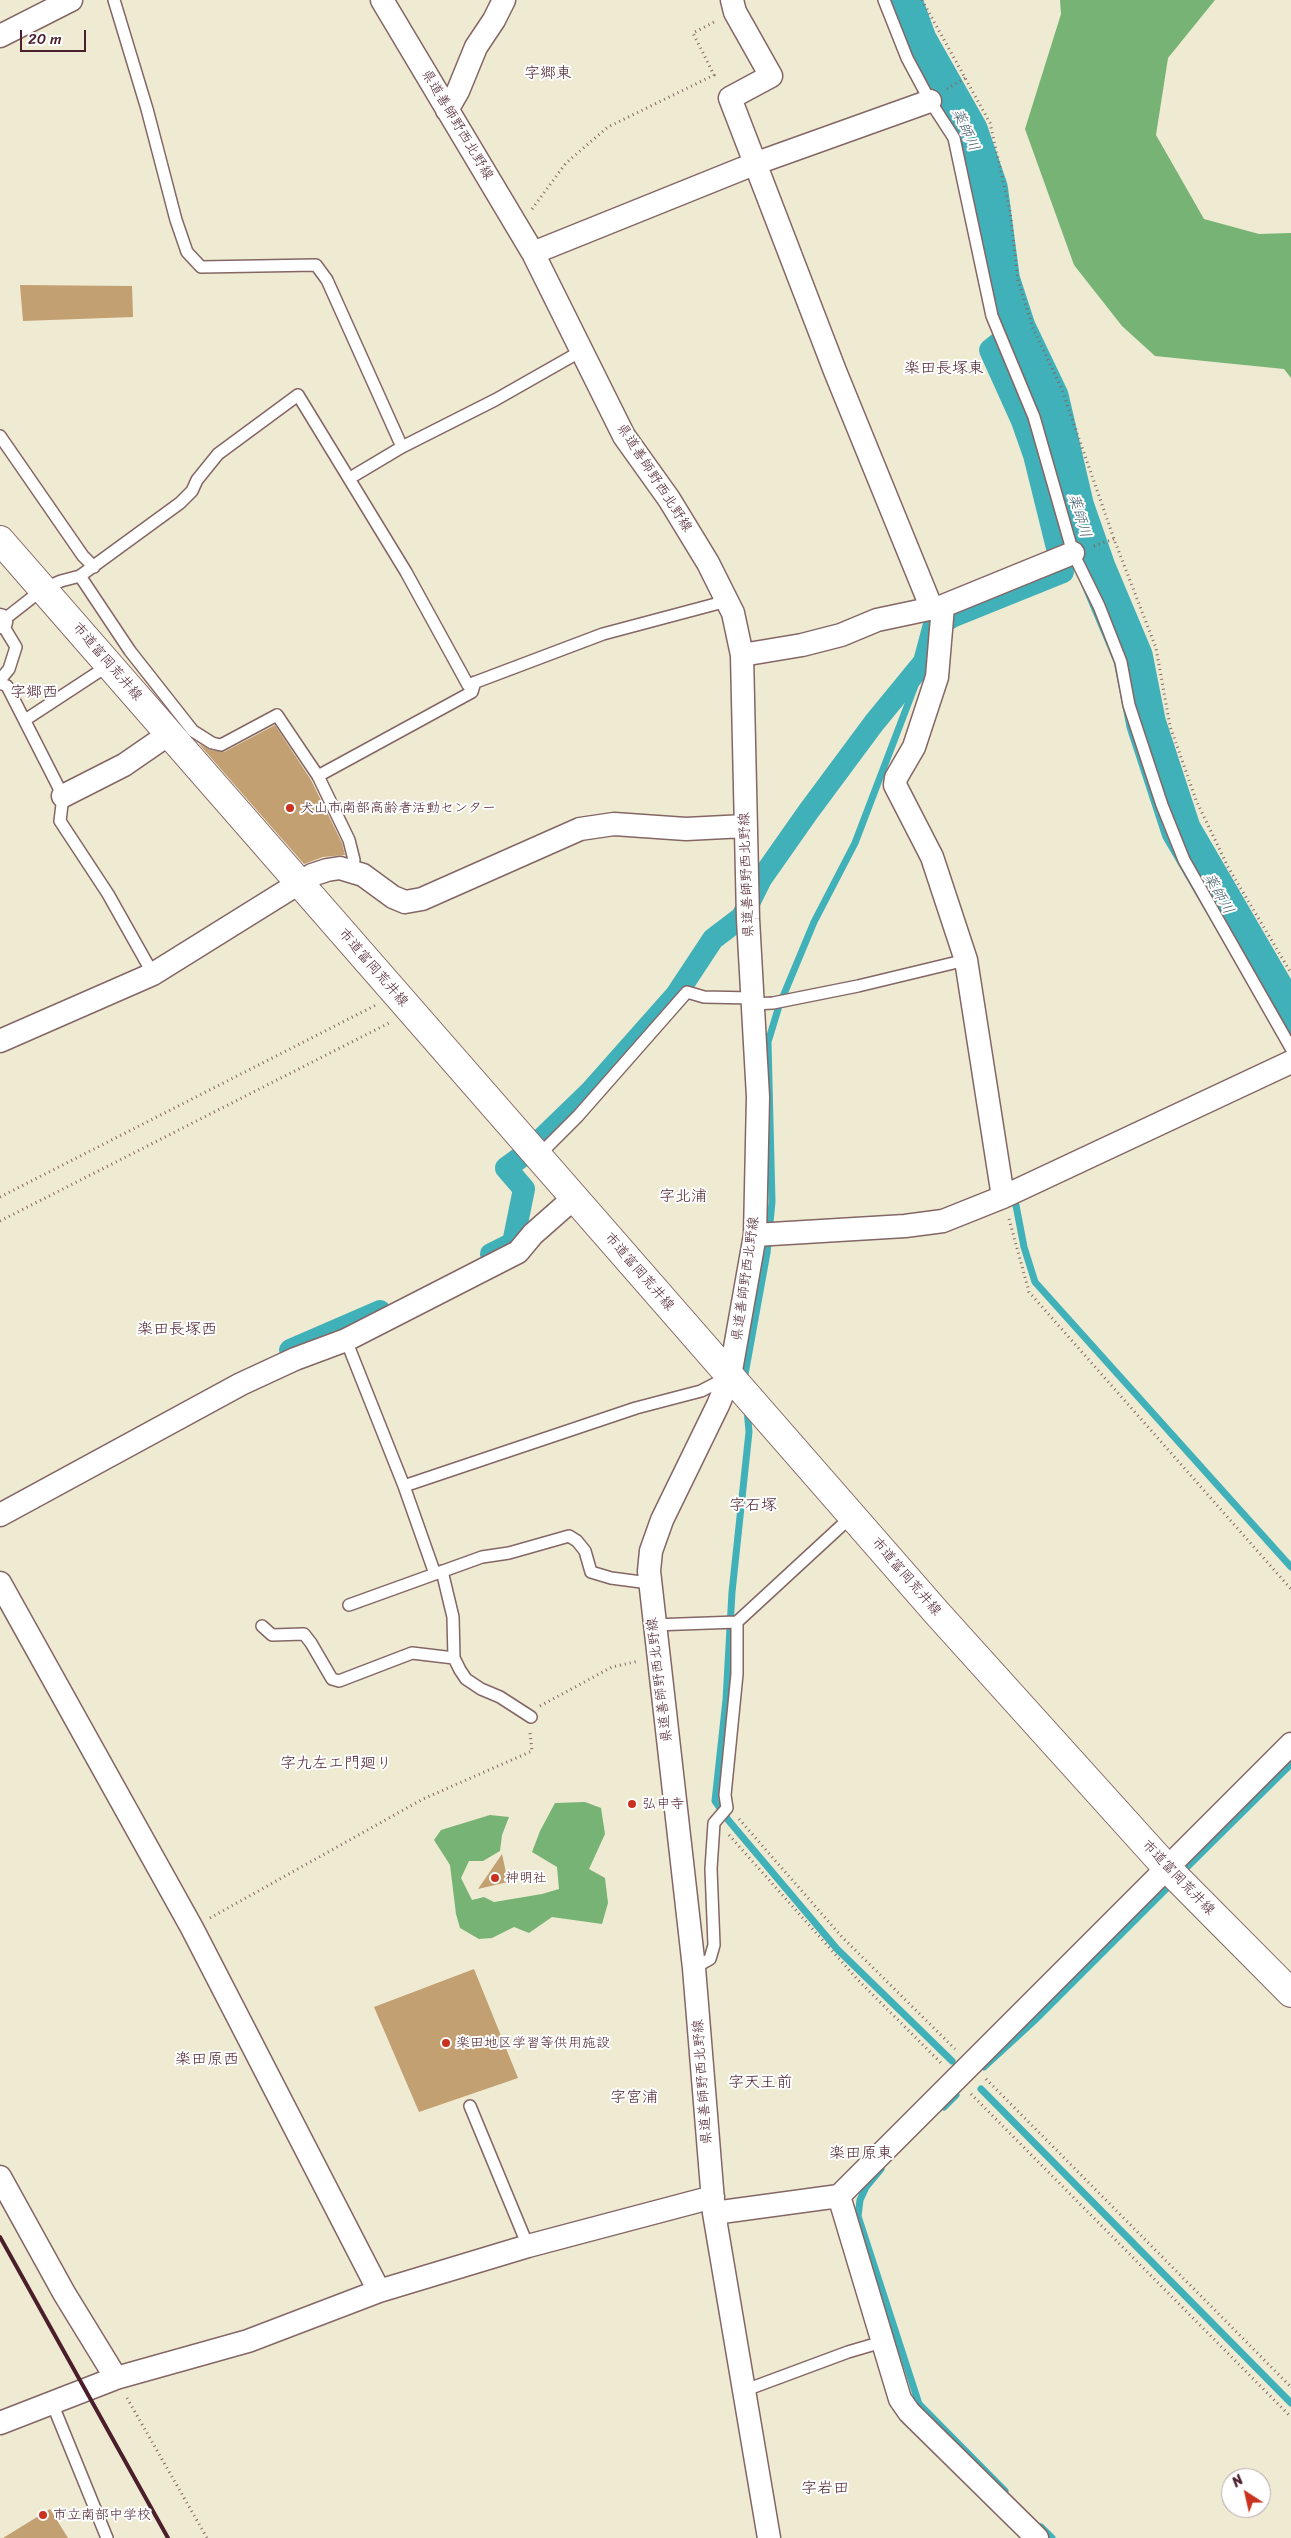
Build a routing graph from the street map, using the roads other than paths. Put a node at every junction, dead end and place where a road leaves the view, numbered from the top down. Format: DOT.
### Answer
graph roads {
  1 [pos="71,0"];
  2 [pos="114,0"];
  3 [pos="382,0"];
  4 [pos="504,0"];
  5 [pos="884,0"];
  6 [pos="733,6"];
  7 [pos="0,36"];
  8 [pos="930,101"];
  9 [pos="447,110"];
  10 [pos="754,164"];
  11 [pos="533,253"];
  12 [pos="583,350"];
  13 [pos="0,436"];
  14 [pos="402,448"];
  15 [pos="350,478"];
  16 [pos="0,540"];
  17 [pos="1073,553"];
  18 [pos="94,567"];
  19 [pos="80,576"];
  20 [pos="43,589"];
  21 [pos="727,601"];
  22 [pos="939,614"];
  23 [pos="1,621"];
  24 [pos="742,655"];
  25 [pos="109,665"];
  26 [pos="0,682"];
  27 [pos="474,682"];
  28 [pos="24,720"];
  29 [pos="169,734"];
  30 [pos="318,776"];
  31 [pos="63,796"];
  32 [pos="745,826"];
  33 [pos="351,871"];
  34 [pos="299,884"];
  35 [pos="966,960"];
  36 [pos="153,974"];
  37 [pos="752,1001"];
  38 [pos="0,1042"];
  39 [pos="1291,1048"];
  40 [pos="1291,1062"];
  41 [pos="534,1149"];
  42 [pos="575,1197"];
  43 [pos="1002,1197"];
  44 [pos="755,1235"];
  45 [pos="346,1340"];
  46 [pos="730,1376"];
  47 [pos="404,1486"];
  48 [pos="0,1515"];
  49 [pos="853,1515"];
  50 [pos="439,1572"];
  51 [pos="0,1583"];
  52 [pos="649,1583"];
  53 [pos="349,1605"];
  54 [pos="737,1622"];
  55 [pos="654,1625"];
  56 [pos="262,1626"];
  57 [pos="454,1658"];
  58 [pos="531,1717"];
  59 [pos="1291,1744"];
  60 [pos="1176,1878"];
  61 [pos="694,1968"];
  62 [pos="1291,1993"];
  63 [pos="470,2106"];
  64 [pos="0,2177"];
  65 [pos="839,2196"];
  66 [pos="713,2205"];
  67 [pos="528,2246"];
  68 [pos="378,2291"];
  69 [pos="882,2342"];
  70 [pos="116,2378"];
  71 [pos="743,2391"];
  72 [pos="52,2403"];
  73 [pos="0,2423"];
  74 [pos="107,2538"];
  75 [pos="769,2538"];
  76 [pos="1037,2538"];
  1 -- 7 [label="street"];
  2 -- 14 [label="lane"];
  3 -- 9 [label="street, 県道善師野西北野線"];
  4 -- 9 [label="street"];
  5 -- 8 [label="lane"];
  6 -- 10 [label="street"];
  8 -- 10 [label="street"];
  8 -- 17 [label="lane"];
  9 -- 11 [label="street, 県道善師野西北野線"];
  10 -- 11 [label="street"];
  10 -- 22 [label="street"];
  11 -- 12 [label="street, 県道善師野西北野線"];
  12 -- 14 [label="lane"];
  12 -- 21 [label="street, 県道善師野西北野線"];
  13 -- 18 [label="lane"];
  14 -- 15 [label="lane"];
  15 -- 18 [label="lane"];
  15 -- 27 [label="lane"];
  16 -- 20 [label="street, 市道富岡荒井線"];
  17 -- 22 [label="street"];
  17 -- 39 [label="lane"];
  18 -- 19 [label="lane"];
  19 -- 20 [label="lane"];
  19 -- 30 [label="lane"];
  20 -- 23 [label="lane"];
  20 -- 25 [label="street, 市道富岡荒井線"];
  21 -- 24 [label="street, 県道善師野西北野線"];
  21 -- 27 [label="lane"];
  22 -- 24 [label="street"];
  22 -- 35 [label="street"];
  23 -- 26 [label="lane"];
  24 -- 32 [label="street, 県道善師野西北野線"];
  25 -- 28 [label="lane"];
  25 -- 29 [label="street, 市道富岡荒井線"];
  26 -- 28 [label="lane"];
  27 -- 30 [label="lane"];
  28 -- 31 [label="lane"];
  29 -- 31 [label="street"];
  29 -- 34 [label="street, 市道富岡荒井線"];
  30 -- 33 [label="lane"];
  31 -- 36 [label="lane"];
  32 -- 33 [label="street"];
  32 -- 37 [label="street, 県道善師野西北野線"];
  33 -- 34 [label="street"];
  34 -- 36 [label="street"];
  34 -- 41 [label="street, 市道富岡荒井線"];
  35 -- 37 [label="lane"];
  35 -- 43 [label="street"];
  36 -- 38 [label="street"];
  37 -- 41 [label="lane"];
  37 -- 44 [label="street, 県道善師野西北野線"];
  40 -- 43 [label="street"];
  41 -- 42 [label="street, 市道富岡荒井線"];
  42 -- 45 [label="street"];
  42 -- 46 [label="street, 市道富岡荒井線"];
  43 -- 44 [label="street"];
  44 -- 46 [label="street, 県道善師野西北野線"];
  45 -- 47 [label="lane"];
  45 -- 48 [label="street"];
  46 -- 47 [label="lane"];
  46 -- 49 [label="street, 市道富岡荒井線"];
  46 -- 52 [label="street, 県道善師野西北野線"];
  47 -- 50 [label="lane"];
  49 -- 54 [label="lane"];
  49 -- 60 [label="street, 市道富岡荒井線"];
  50 -- 52 [label="lane"];
  50 -- 53 [label="lane"];
  50 -- 57 [label="lane"];
  51 -- 68 [label="street"];
  52 -- 55 [label="street, 県道善師野西北野線"];
  54 -- 55 [label="lane"];
  54 -- 61 [label="lane"];
  55 -- 61 [label="street, 県道善師野西北野線"];
  56 -- 57 [label="lane"];
  57 -- 58 [label="lane"];
  59 -- 60 [label="street"];
  60 -- 62 [label="street, 市道富岡荒井線"];
  60 -- 65 [label="street"];
  61 -- 66 [label="street, 県道善師野西北野線"];
  63 -- 67 [label="lane"];
  64 -- 70 [label="street"];
  65 -- 66 [label="street"];
  65 -- 69 [label="street"];
  66 -- 67 [label="street"];
  66 -- 71 [label="street, 県道善師野西北野線"];
  67 -- 68 [label="street"];
  68 -- 70 [label="street"];
  69 -- 71 [label="lane"];
  69 -- 76 [label="street"];
  70 -- 72 [label="street"];
  71 -- 75 [label="street, 県道善師野西北野線"];
  72 -- 73 [label="street"];
  72 -- 74 [label="lane"];
}
